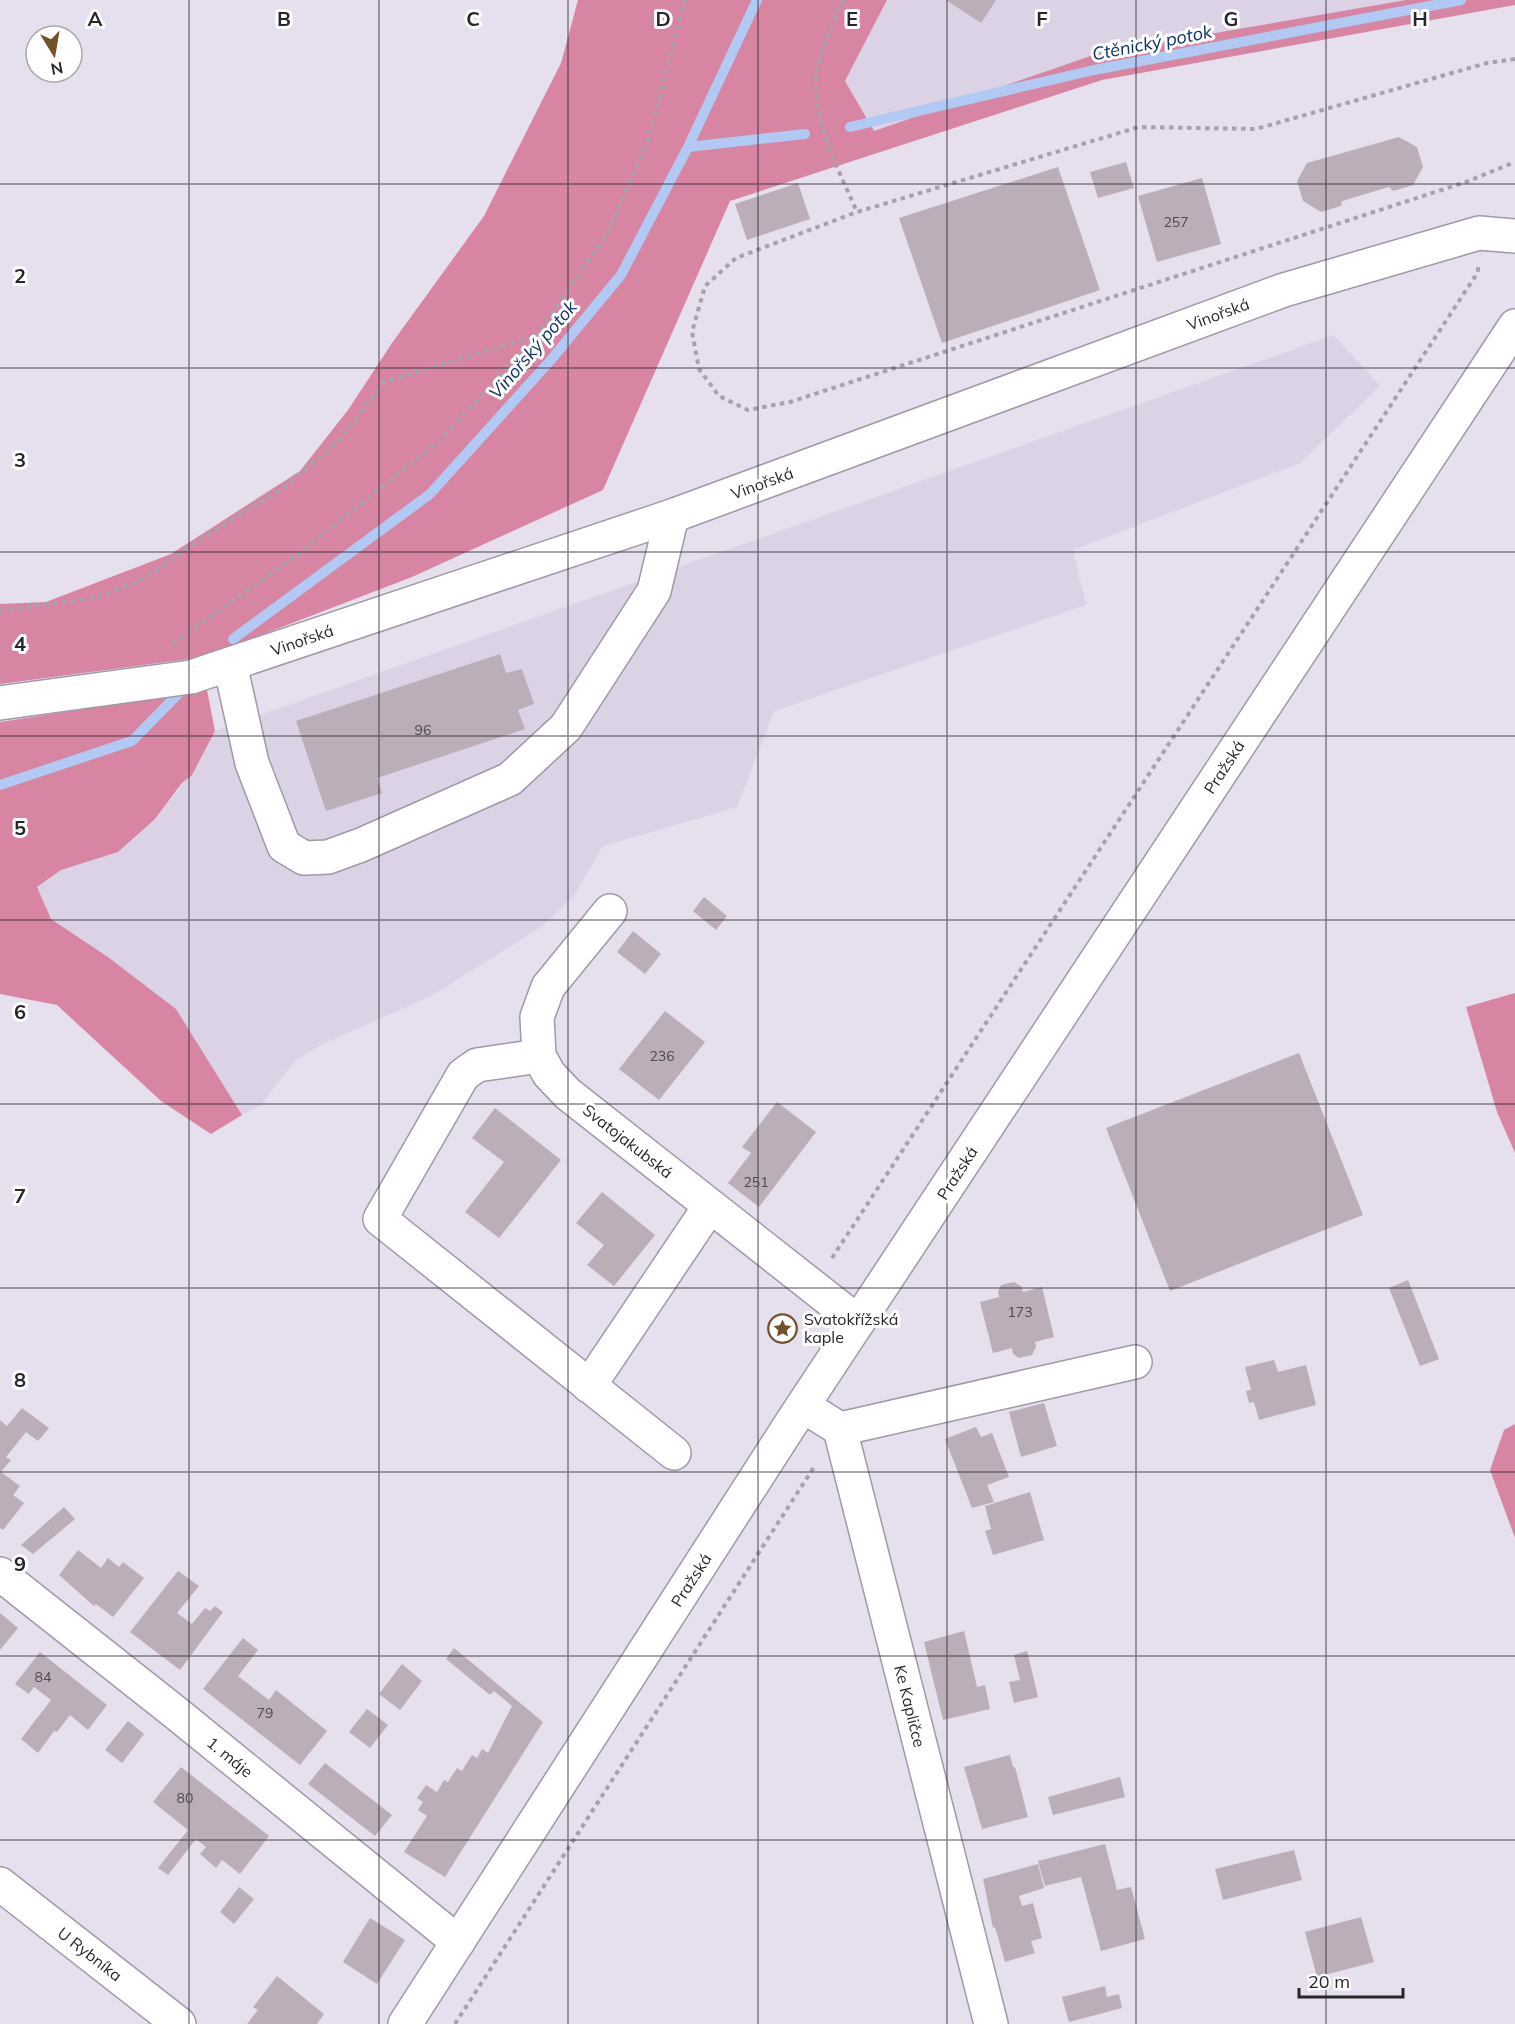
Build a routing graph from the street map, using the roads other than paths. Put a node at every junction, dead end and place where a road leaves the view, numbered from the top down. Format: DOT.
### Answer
graph roads {
  1 [pos="1515,236"];
  2 [pos="1515,326"];
  3 [pos="672,516"];
  4 [pos="230,664"];
  5 [pos="0,703"];
  6 [pos="610,911"];
  7 [pos="539,1056"];
  8 [pos="710,1206"];
  9 [pos="858,1322"];
  10 [pos="1135,1362"];
  11 [pos="589,1386"];
  12 [pos="803,1406"];
  13 [pos="840,1430"];
  14 [pos="674,1453"];
  15 [pos="0,1574"];
  16 [pos="0,1884"];
  17 [pos="458,1942"];
  18 [pos="179,2024"];
  19 [pos="405,2024"];
  20 [pos="990,2024"];
  1 -- 3 [label="street, Vinořská"];
  2 -- 9 [label="street, Pražská"];
  3 -- 4 [label="street, Vinořská"];
  3 -- 4 [label="street"];
  4 -- 5 [label="street, Vinořská"];
  6 -- 7 [label="street"];
  7 -- 8 [label="street, Svatojakubská"];
  7 -- 11 [label="street"];
  8 -- 9 [label="street, Svatojakubská"];
  8 -- 11 [label="street"];
  9 -- 12 [label="street, Pražská"];
  10 -- 13 [label="street"];
  11 -- 14 [label="street"];
  12 -- 13 [label="street"];
  12 -- 17 [label="street, Pražská"];
  13 -- 20 [label="street, Ke Kapličce"];
  15 -- 17 [label="street, 1. máje"];
  16 -- 18 [label="street, U Rybníka"];
  17 -- 19 [label="street, Pražská"];
}
